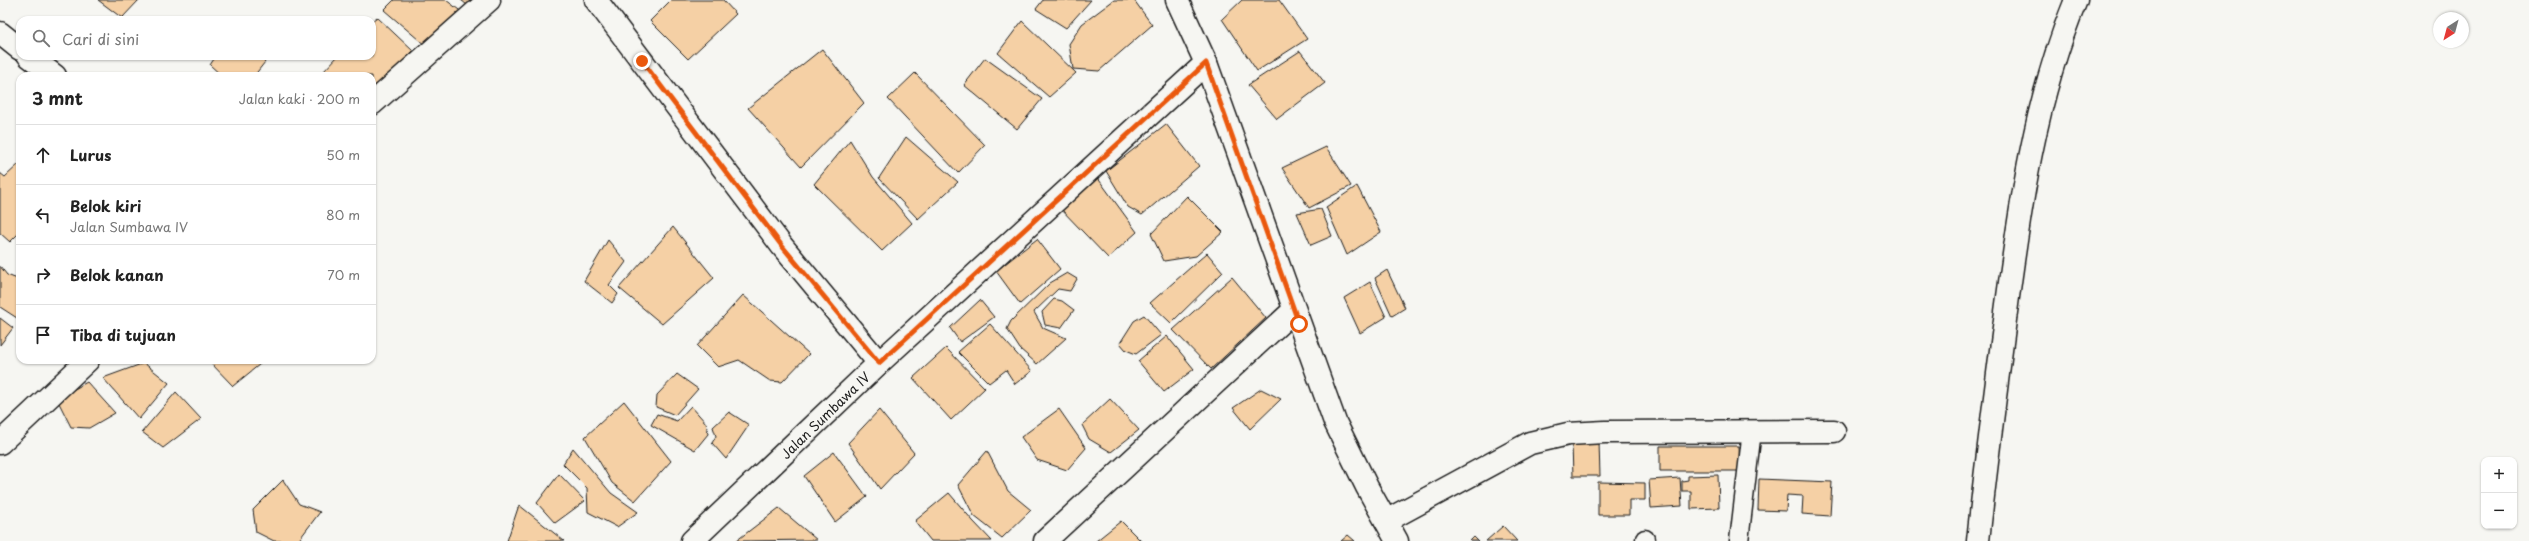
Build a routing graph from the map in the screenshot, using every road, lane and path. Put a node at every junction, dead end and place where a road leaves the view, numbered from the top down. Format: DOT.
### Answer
graph roads {
  1 [pos="488,0"];
  2 [pos="596,0"];
  3 [pos="1178,0"];
  4 [pos="2076,0"];
  5 [pos="0,33"];
  6 [pos="16,46"];
  7 [pos="34,60"];
  8 [pos="1206,63"];
  9 [pos="50,72"];
  10 [pos="376,100"];
  11 [pos="1294,310"];
  12 [pos="879,363"];
  13 [pos="84,364"];
  14 [pos="1752,430"];
  15 [pos="1834,431"];
  16 [pos="0,442"];
  17 [pos="1386,521"];
  18 [pos="692,541"];
  19 [pos="1045,541"];
  20 [pos="1397,541"];
  21 [pos="1739,541"];
  22 [pos="1978,541"];
  1 -- 10 [label="street"];
  2 -- 12 [label="street"];
  3 -- 8 [label="street"];
  4 -- 22 [label="street"];
  5 -- 6 [label="street"];
  7 -- 9 [label="street"];
  8 -- 11 [label="street"];
  8 -- 12 [label="street, Jalan Sumbawa IV"];
  11 -- 17 [label="street"];
  11 -- 19 [label="street"];
  12 -- 18 [label="street, Jalan Sumbawa IV"];
  13 -- 16 [label="street"];
  14 -- 15 [label="street"];
  14 -- 17 [label="street"];
  14 -- 21 [label="lane"];
  17 -- 20 [label="street"];
}
